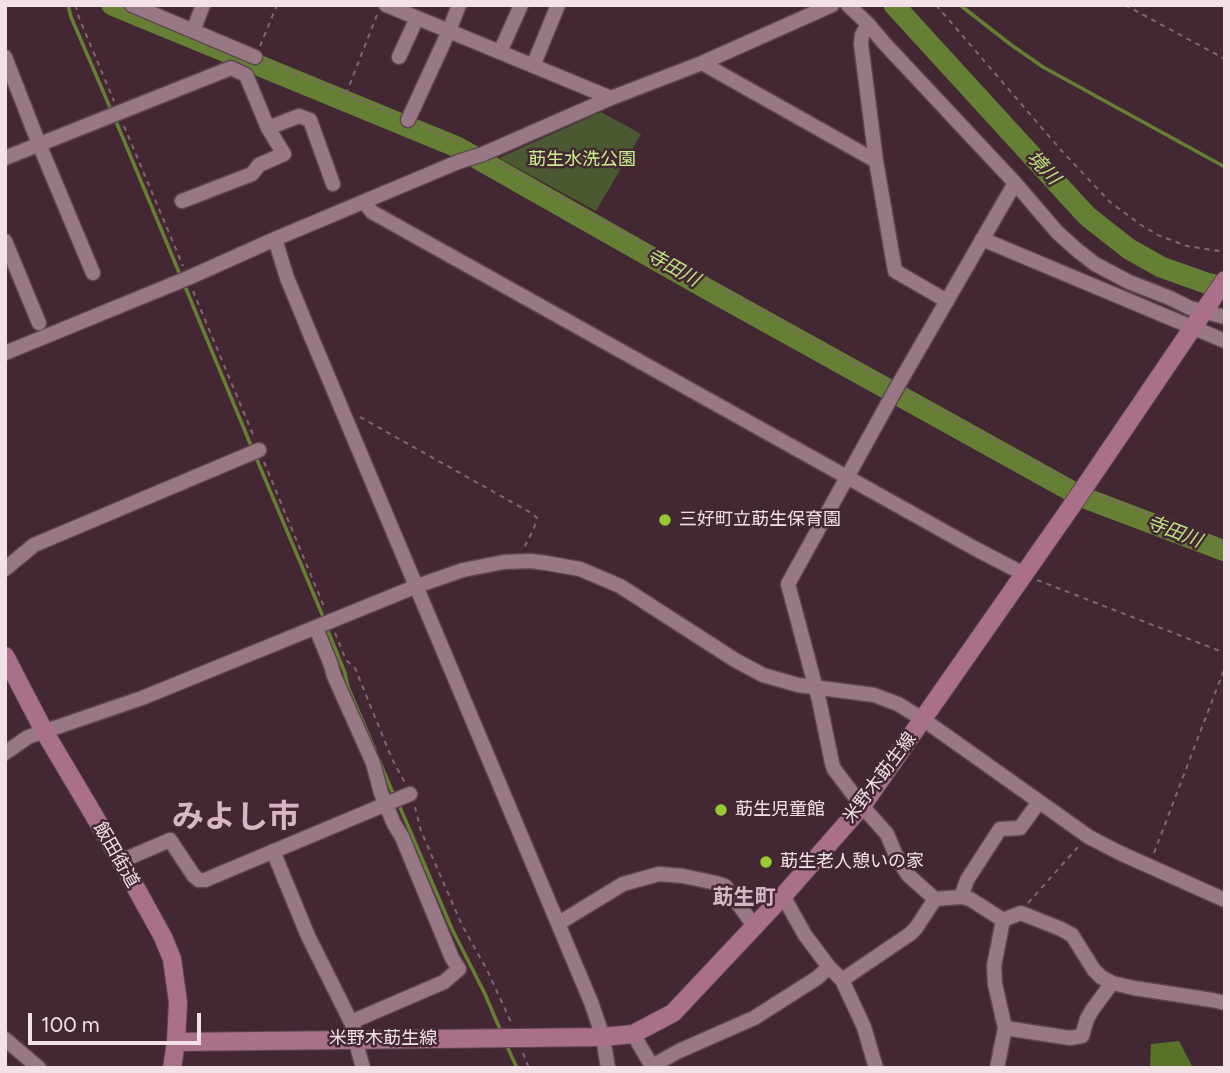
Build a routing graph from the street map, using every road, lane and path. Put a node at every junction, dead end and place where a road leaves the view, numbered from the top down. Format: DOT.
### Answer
graph roads {
  1 [pos="76,5"];
  2 [pos="203,5"];
  3 [pos="277,5"];
  4 [pos="459,5"];
  5 [pos="521,5"];
  6 [pos="558,5"];
  7 [pos="832,5"];
  8 [pos="848,5"];
  9 [pos="936,5"];
  10 [pos="1125,5"];
  11 [pos="389,6"];
  12 [pos="139,7"];
  13 [pos="417,18"];
  14 [pos="868,24"];
  15 [pos="193,31"];
  16 [pos="449,31"];
  17 [pos="500,52"];
  18 [pos="5,57"];
  19 [pos="255,57"];
  20 [pos="399,57"];
  21 [pos="1225,59"];
  22 [pos="702,63"];
  23 [pos="533,66"];
  24 [pos="346,94"];
  25 [pos="611,98"];
  26 [pos="119,113"];
  27 [pos="408,120"];
  28 [pos="268,128"];
  29 [pos="39,144"];
  30 [pos="476,157"];
  31 [pos="5,158"];
  32 [pos="876,161"];
  33 [pos="1015,183"];
  34 [pos="333,184"];
  35 [pos="183,201"];
  36 [pos="364,202"];
  37 [pos="275,239"];
  38 [pos="982,239"];
  39 [pos="5,241"];
  40 [pos="1225,252"];
  41 [pos="9,258"];
  42 [pos="93,273"];
  43 [pos="188,278"];
  44 [pos="1225,280"];
  45 [pos="947,301"];
  46 [pos="1203,312"];
  47 [pos="1225,317"];
  48 [pos="40,323"];
  49 [pos="1192,329"];
  50 [pos="1225,341"];
  51 [pos="5,353"];
  52 [pos="894,392"];
  53 [pos="343,411"];
  54 [pos="259,450"];
  55 [pos="848,477"];
  56 [pos="1082,489"];
  57 [pos="1225,543"];
  58 [pos="518,561"];
  59 [pos="5,569"];
  60 [pos="1024,574"];
  61 [pos="417,586"];
  62 [pos="331,622"];
  63 [pos="316,628"];
  64 [pos="1225,653"];
  65 [pos="5,656"];
  66 [pos="1225,667"];
  67 [pos="816,688"];
  68 [pos="924,720"];
  69 [pos="44,731"];
  70 [pos="5,753"];
  71 [pos="408,794"];
  72 [pos="1038,802"];
  73 [pos="387,803"];
  74 [pos="862,806"];
  75 [pos="1089,837"];
  76 [pos="273,851"];
  77 [pos="121,861"];
  78 [pos="1149,866"];
  79 [pos="782,897"];
  80 [pos="961,897"];
  81 [pos="935,899"];
  82 [pos="1225,900"];
  83 [pos="1021,913"];
  84 [pos="1003,920"];
  85 [pos="559,923"];
  86 [pos="755,927"];
  87 [pos="829,968"];
  88 [pos="842,980"];
  89 [pos="1112,983"];
  90 [pos="1225,1003"];
  91 [pos="1005,1028"];
  92 [pos="354,1031"];
  93 [pos="633,1034"];
  94 [pos="603,1037"];
  95 [pos="518,1039"];
  96 [pos="5,1040"];
  97 [pos="176,1042"];
  98 [pos="653,1067"];
  99 [pos="39,1068"];
  100 [pos="172,1068"];
  101 [pos="363,1068"];
  102 [pos="529,1068"];
  103 [pos="608,1068"];
  104 [pos="876,1068"];
  105 [pos="997,1068"];
  1 -- 26 [label="path"];
  2 -- 15 [label="street"];
  3 -- 19 [label="path"];
  4 -- 16 [label="street"];
  5 -- 17 [label="street"];
  6 -- 23 [label="street"];
  7 -- 22 [label="street"];
  8 -- 14 [label="street"];
  9 -- 40 [label="path"];
  10 -- 21 [label="path"];
  11 -- 13 [label="street"];
  11 -- 24 [label="path"];
  12 -- 15 [label="street"];
  13 -- 16 [label="street"];
  13 -- 20 [label="street"];
  14 -- 32 [label="street"];
  14 -- 33 [label="street"];
  15 -- 19 [label="street"];
  16 -- 17 [label="street"];
  16 -- 27 [label="street"];
  17 -- 23 [label="street"];
  18 -- 29 [label="street"];
  19 -- 24 [label="path"];
  22 -- 25 [label="street"];
  22 -- 32 [label="street"];
  23 -- 25 [label="street"];
  24 -- 27 [label="path"];
  25 -- 30 [label="street"];
  26 -- 28 [label="street"];
  26 -- 29 [label="street"];
  26 -- 43 [label="path"];
  27 -- 30 [label="path"];
  28 -- 34 [label="street"];
  28 -- 35 [label="street"];
  29 -- 31 [label="street"];
  29 -- 42 [label="street"];
  30 -- 36 [label="street"];
  30 -- 52 [label="path"];
  32 -- 45 [label="street"];
  33 -- 38 [label="street"];
  33 -- 46 [label="street"];
  36 -- 37 [label="street"];
  36 -- 55 [label="street"];
  37 -- 43 [label="street"];
  37 -- 53 [label="street"];
  38 -- 45 [label="street"];
  38 -- 49 [label="street"];
  39 -- 41 [label="street"];
  41 -- 48 [label="street"];
  43 -- 51 [label="street"];
  43 -- 54 [label="path"];
  44 -- 46 [label="main road, 米野木莇生線"];
  45 -- 52 [label="street"];
  46 -- 47 [label="street"];
  46 -- 49 [label="main road, 米野木莇生線"];
  49 -- 50 [label="street"];
  49 -- 56 [label="main road, 米野木莇生線"];
  52 -- 55 [label="street"];
  52 -- 56 [label="path"];
  53 -- 58 [label="path"];
  53 -- 61 [label="street"];
  54 -- 59 [label="street"];
  54 -- 62 [label="path"];
  55 -- 60 [label="street"];
  55 -- 67 [label="street"];
  56 -- 57 [label="path"];
  56 -- 60 [label="main road, 米野木莇生線"];
  58 -- 61 [label="street"];
  58 -- 67 [label="street"];
  60 -- 64 [label="path"];
  60 -- 68 [label="main road, 米野木莇生線"];
  61 -- 62 [label="street"];
  61 -- 85 [label="street"];
  62 -- 63 [label="street"];
  62 -- 71 [label="path"];
  63 -- 69 [label="street"];
  63 -- 73 [label="street"];
  65 -- 69 [label="main road, 飯田街道"];
  66 -- 78 [label="path"];
  67 -- 68 [label="street"];
  67 -- 74 [label="street"];
  68 -- 72 [label="street"];
  68 -- 74 [label="main road, 米野木莇生線"];
  69 -- 70 [label="street"];
  69 -- 77 [label="main road, 飯田街道"];
  71 -- 73 [label="street"];
  71 -- 95 [label="path"];
  72 -- 75 [label="street"];
  72 -- 80 [label="street"];
  73 -- 76 [label="street"];
  73 -- 92 [label="street"];
  74 -- 79 [label="main road, 米野木莇生線"];
  74 -- 81 [label="street"];
  75 -- 78 [label="street"];
  75 -- 83 [label="path"];
  76 -- 77 [label="street"];
  76 -- 92 [label="street"];
  77 -- 97 [label="main road, 飯田街道"];
  78 -- 82 [label="street"];
  79 -- 86 [label="main road, 米野木莇生線"];
  79 -- 87 [label="street"];
  80 -- 81 [label="street"];
  80 -- 84 [label="street"];
  81 -- 88 [label="street"];
  83 -- 84 [label="street"];
  83 -- 89 [label="street"];
  84 -- 91 [label="street"];
  85 -- 86 [label="street"];
  85 -- 94 [label="street"];
  86 -- 93 [label="main road, 米野木莇生線"];
  87 -- 88 [label="street"];
  87 -- 98 [label="street"];
  88 -- 104 [label="street"];
  89 -- 90 [label="street"];
  89 -- 91 [label="street"];
  91 -- 105 [label="street"];
  92 -- 95 [label="main road, 米野木莇生線"];
  92 -- 97 [label="main road, 米野木莇生線"];
  92 -- 101 [label="street"];
  93 -- 94 [label="main road, 米野木莇生線"];
  93 -- 98 [label="street"];
  94 -- 95 [label="main road, 米野木莇生線"];
  94 -- 103 [label="street"];
  95 -- 102 [label="path"];
  96 -- 99 [label="street"];
  97 -- 100 [label="main road, 飯田街道"];
}
